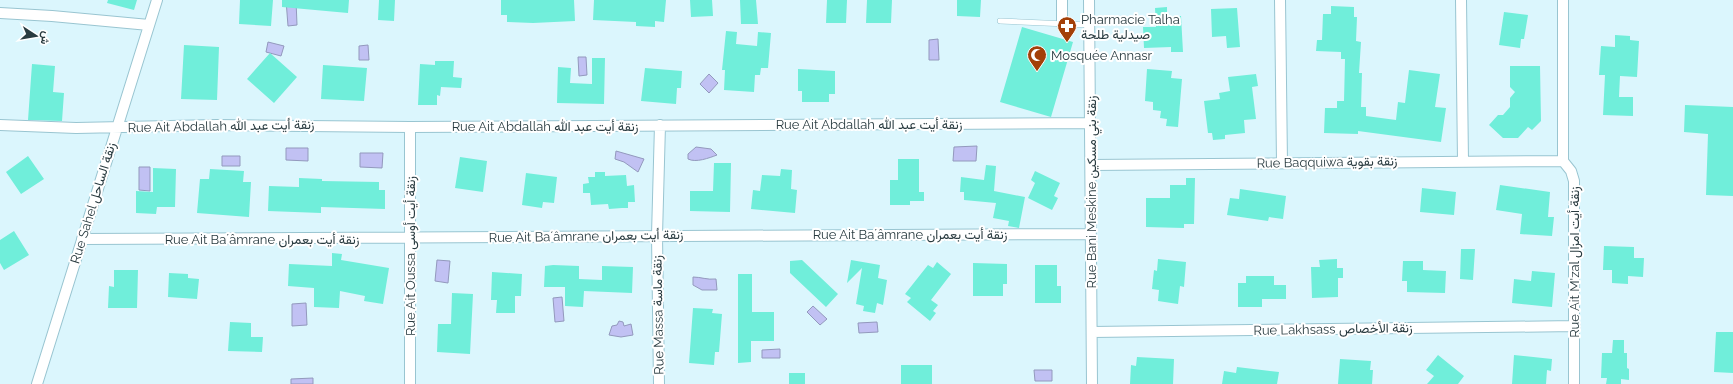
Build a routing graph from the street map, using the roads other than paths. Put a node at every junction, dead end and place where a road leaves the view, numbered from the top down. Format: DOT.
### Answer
graph roads {
  1 [pos="157,0"];
  2 [pos="1062,0"];
  3 [pos="1089,0"];
  4 [pos="1280,0"];
  5 [pos="1461,0"];
  6 [pos="1563,0"];
  7 [pos="0,13"];
  8 [pos="1000,21"];
  9 [pos="1062,24"];
  10 [pos="149,25"];
  11 [pos="1089,25"];
  12 [pos="1090,123"];
  13 [pos="0,125"];
  14 [pos="660,125"];
  15 [pos="117,127"];
  16 [pos="410,127"];
  17 [pos="1463,161"];
  18 [pos="1563,161"];
  19 [pos="1282,163"];
  20 [pos="1091,165"];
  21 [pos="1090,234"];
  22 [pos="657,235"];
  23 [pos="410,238"];
  24 [pos="82,239"];
  25 [pos="1575,326"];
  26 [pos="1092,332"];
  27 [pos="37,384"];
  28 [pos="410,384"];
  29 [pos="659,384"];
  30 [pos="1092,384"];
  31 [pos="1574,384"];
  1 -- 10 [label="street, Rue Sahel زنقة الساحل"];
  2 -- 9 [label="street"];
  3 -- 11 [label="street, Rue Bani Meskine زنقة بني مسكين"];
  4 -- 19 [label="street"];
  5 -- 17 [label="street"];
  6 -- 18 [label="street"];
  7 -- 10 [label="street"];
  8 -- 9 [label="lane"];
  9 -- 11 [label="lane"];
  10 -- 15 [label="street, Rue Sahel زنقة الساحل"];
  11 -- 12 [label="street, Rue Bani Meskine زنقة بني مسكين"];
  12 -- 14 [label="street, Rue Ait Abdallah زنقة أيت عبد الله"];
  12 -- 20 [label="street, Rue Bani Meskine زنقة بني مسكين"];
  13 -- 15 [label="street, Rue Ait Abdallah زنقة أيت عبد الله"];
  14 -- 16 [label="street, Rue Ait Abdallah زنقة أيت عبد الله"];
  14 -- 22 [label="street, Rue Massa زنقة ماسة"];
  15 -- 16 [label="street, Rue Ait Abdallah زنقة أيت عبد الله"];
  15 -- 24 [label="street, Rue Sahel زنقة الساحل"];
  16 -- 23 [label="street, Rue Ait Oussa زنقة أيت أوسى"];
  17 -- 18 [label="street, Rue Baqquiwa زنقة بقوية"];
  17 -- 19 [label="street, Rue Baqquiwa زنقة بقوية"];
  18 -- 25 [label="street, Rue Ait M'zal زنقة أيت امزال"];
  19 -- 20 [label="street, Rue Baqquiwa زنقة بقوية"];
  20 -- 21 [label="street, Rue Bani Meskine زنقة بني مسكين"];
  21 -- 22 [label="street, Rue Ait Ba´âmrane زنقة أيت بعمران"];
  21 -- 26 [label="street, Rue Bani Meskine زنقة بني مسكين"];
  22 -- 23 [label="street, Rue Ait Ba´âmrane زنقة أيت بعمران"];
  22 -- 29 [label="street, Rue Massa زنقة ماسة"];
  23 -- 24 [label="street, Rue Ait Ba´âmrane زنقة أيت بعمران"];
  23 -- 28 [label="street, Rue Ait Oussa زنقة أيت أوسى"];
  24 -- 27 [label="street, Rue Sahel زنقة الساحل"];
  25 -- 26 [label="street, Rue Lakhsass زنقة الأخصاص"];
  25 -- 31 [label="street, Rue Ait M'zal زنقة أيت امزال"];
  26 -- 30 [label="street, Rue Bani Meskine زنقة بني مسكين"];
}
